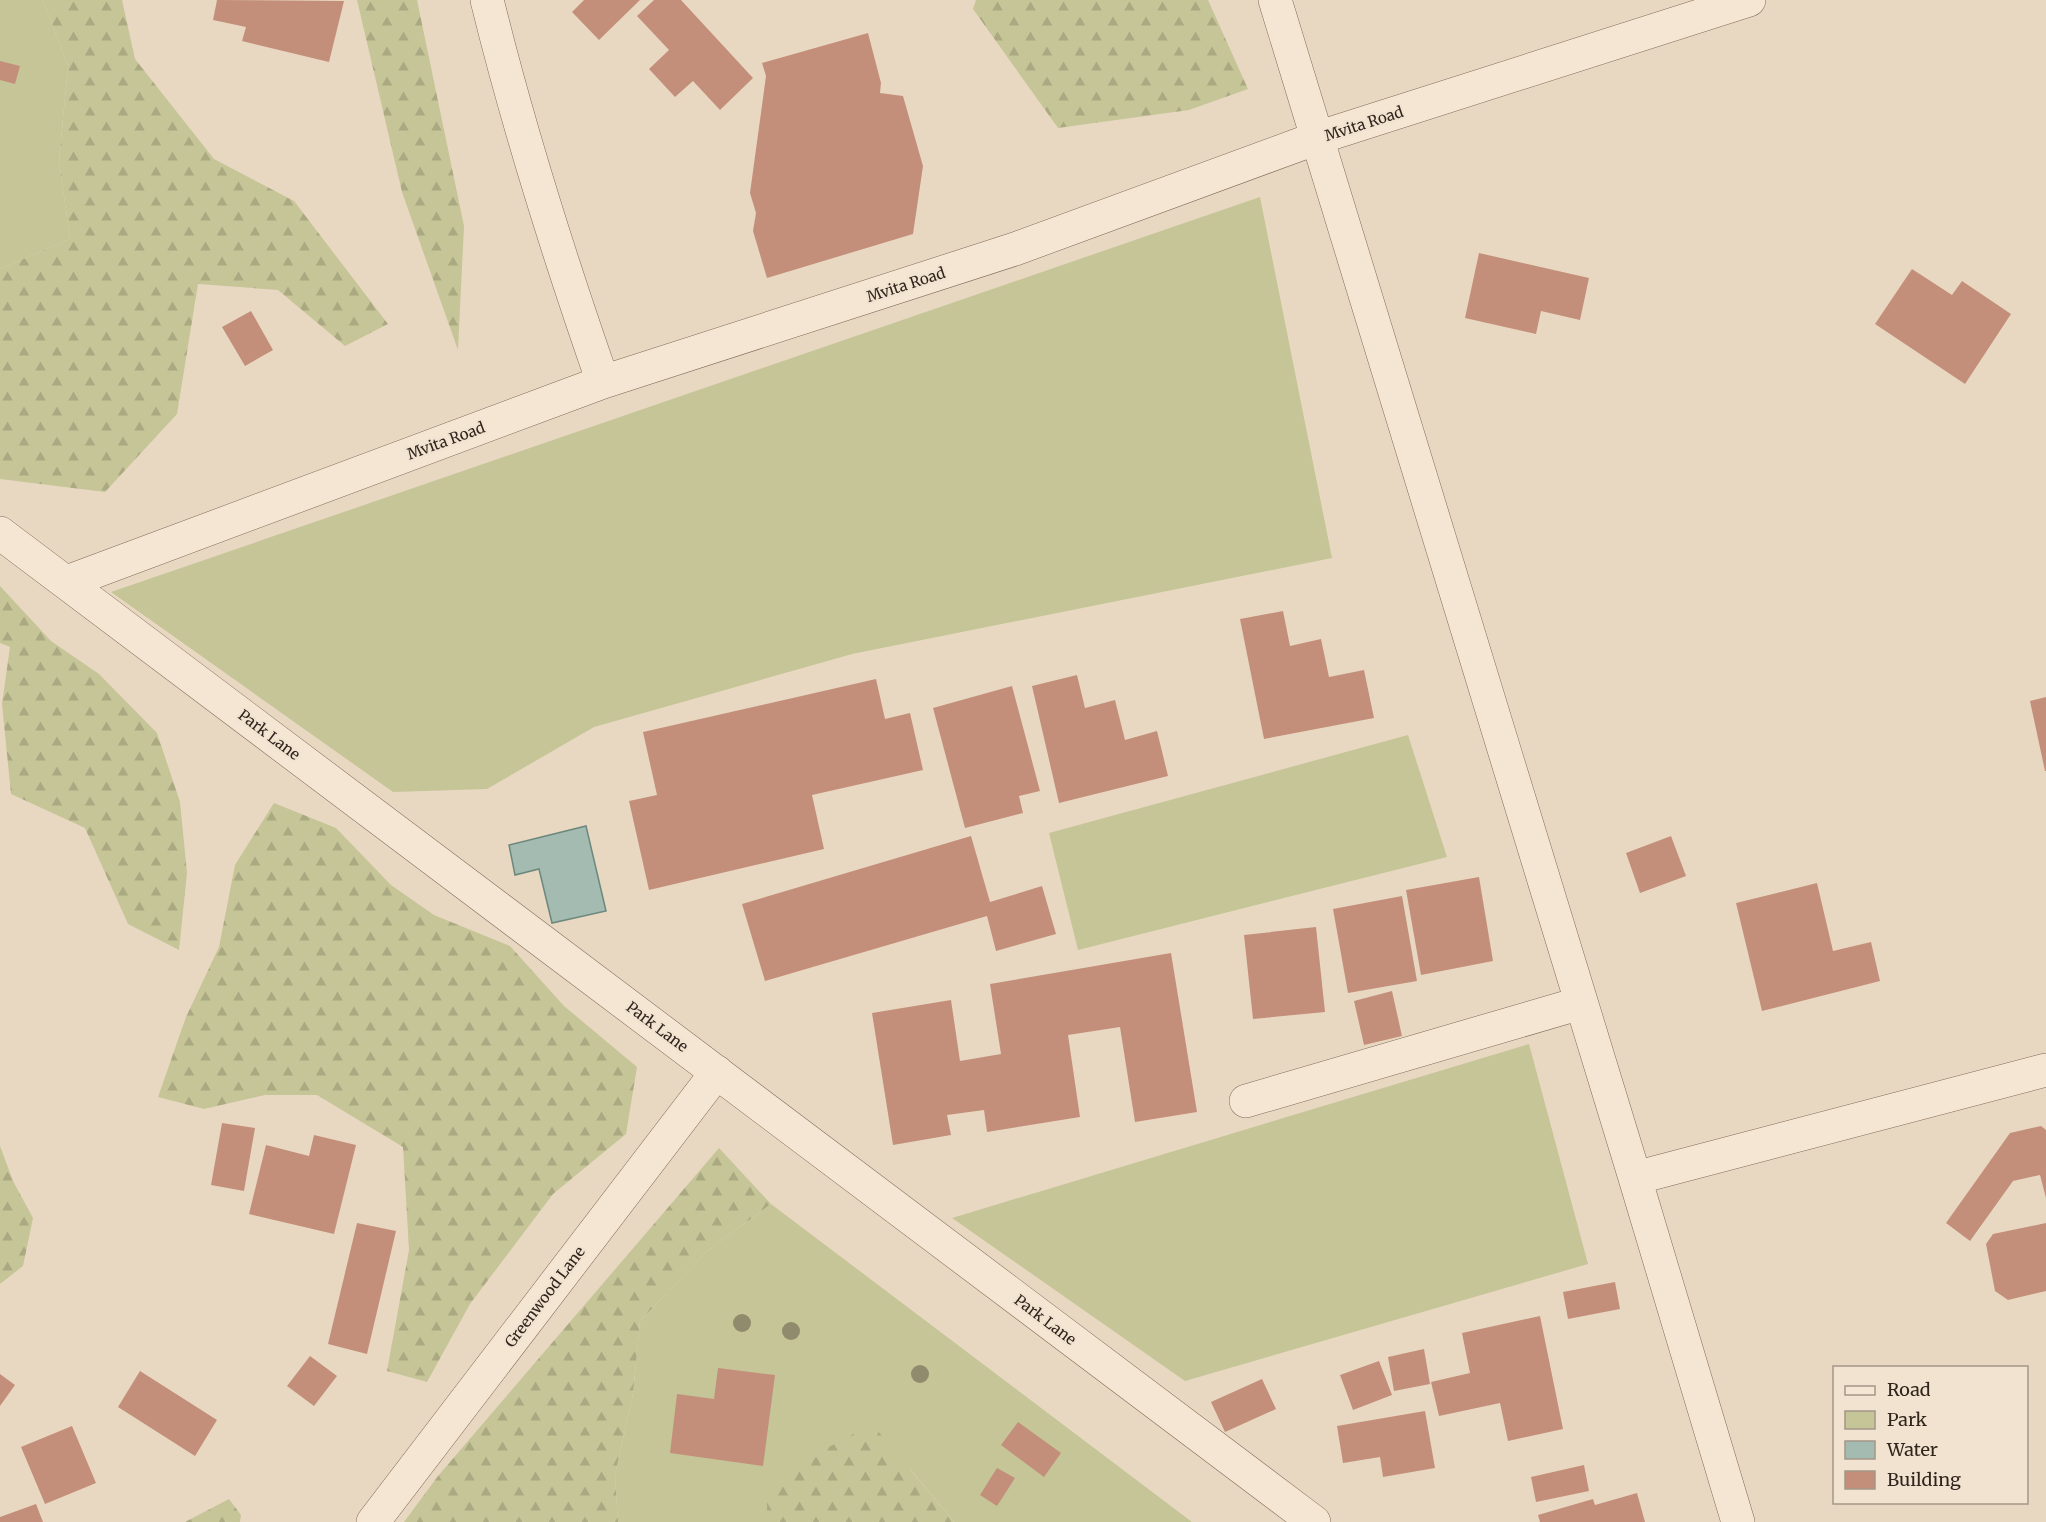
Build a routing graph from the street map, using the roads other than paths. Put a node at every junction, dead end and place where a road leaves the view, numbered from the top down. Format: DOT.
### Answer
graph roads {
  1 [pos="487,0"];
  2 [pos="1275,0"];
  3 [pos="1749,0"];
  4 [pos="1317,138"];
  5 [pos="603,382"];
  6 [pos="0,532"];
  7 [pos="67,582"];
  8 [pos="1581,1003"];
  9 [pos="2046,1070"];
  10 [pos="717,1072"];
  11 [pos="1246,1101"];
  12 [pos="1635,1178"];
  13 [pos="373,1522"];
  14 [pos="1314,1522"];
  15 [pos="1738,1522"];
  1 -- 5 [label="street"];
  2 -- 4 [label="street"];
  3 -- 4 [label="street, Mvita Road"];
  4 -- 5 [label="street, Mvita Road"];
  4 -- 8 [label="street"];
  5 -- 7 [label="street, Mvita Road"];
  6 -- 7 [label="street, Park Lane"];
  7 -- 10 [label="street, Park Lane"];
  8 -- 11 [label="street"];
  8 -- 12 [label="street"];
  9 -- 12 [label="street"];
  10 -- 13 [label="street, Greenwood Lane"];
  10 -- 14 [label="street, Park Lane"];
  12 -- 15 [label="street"];
}
